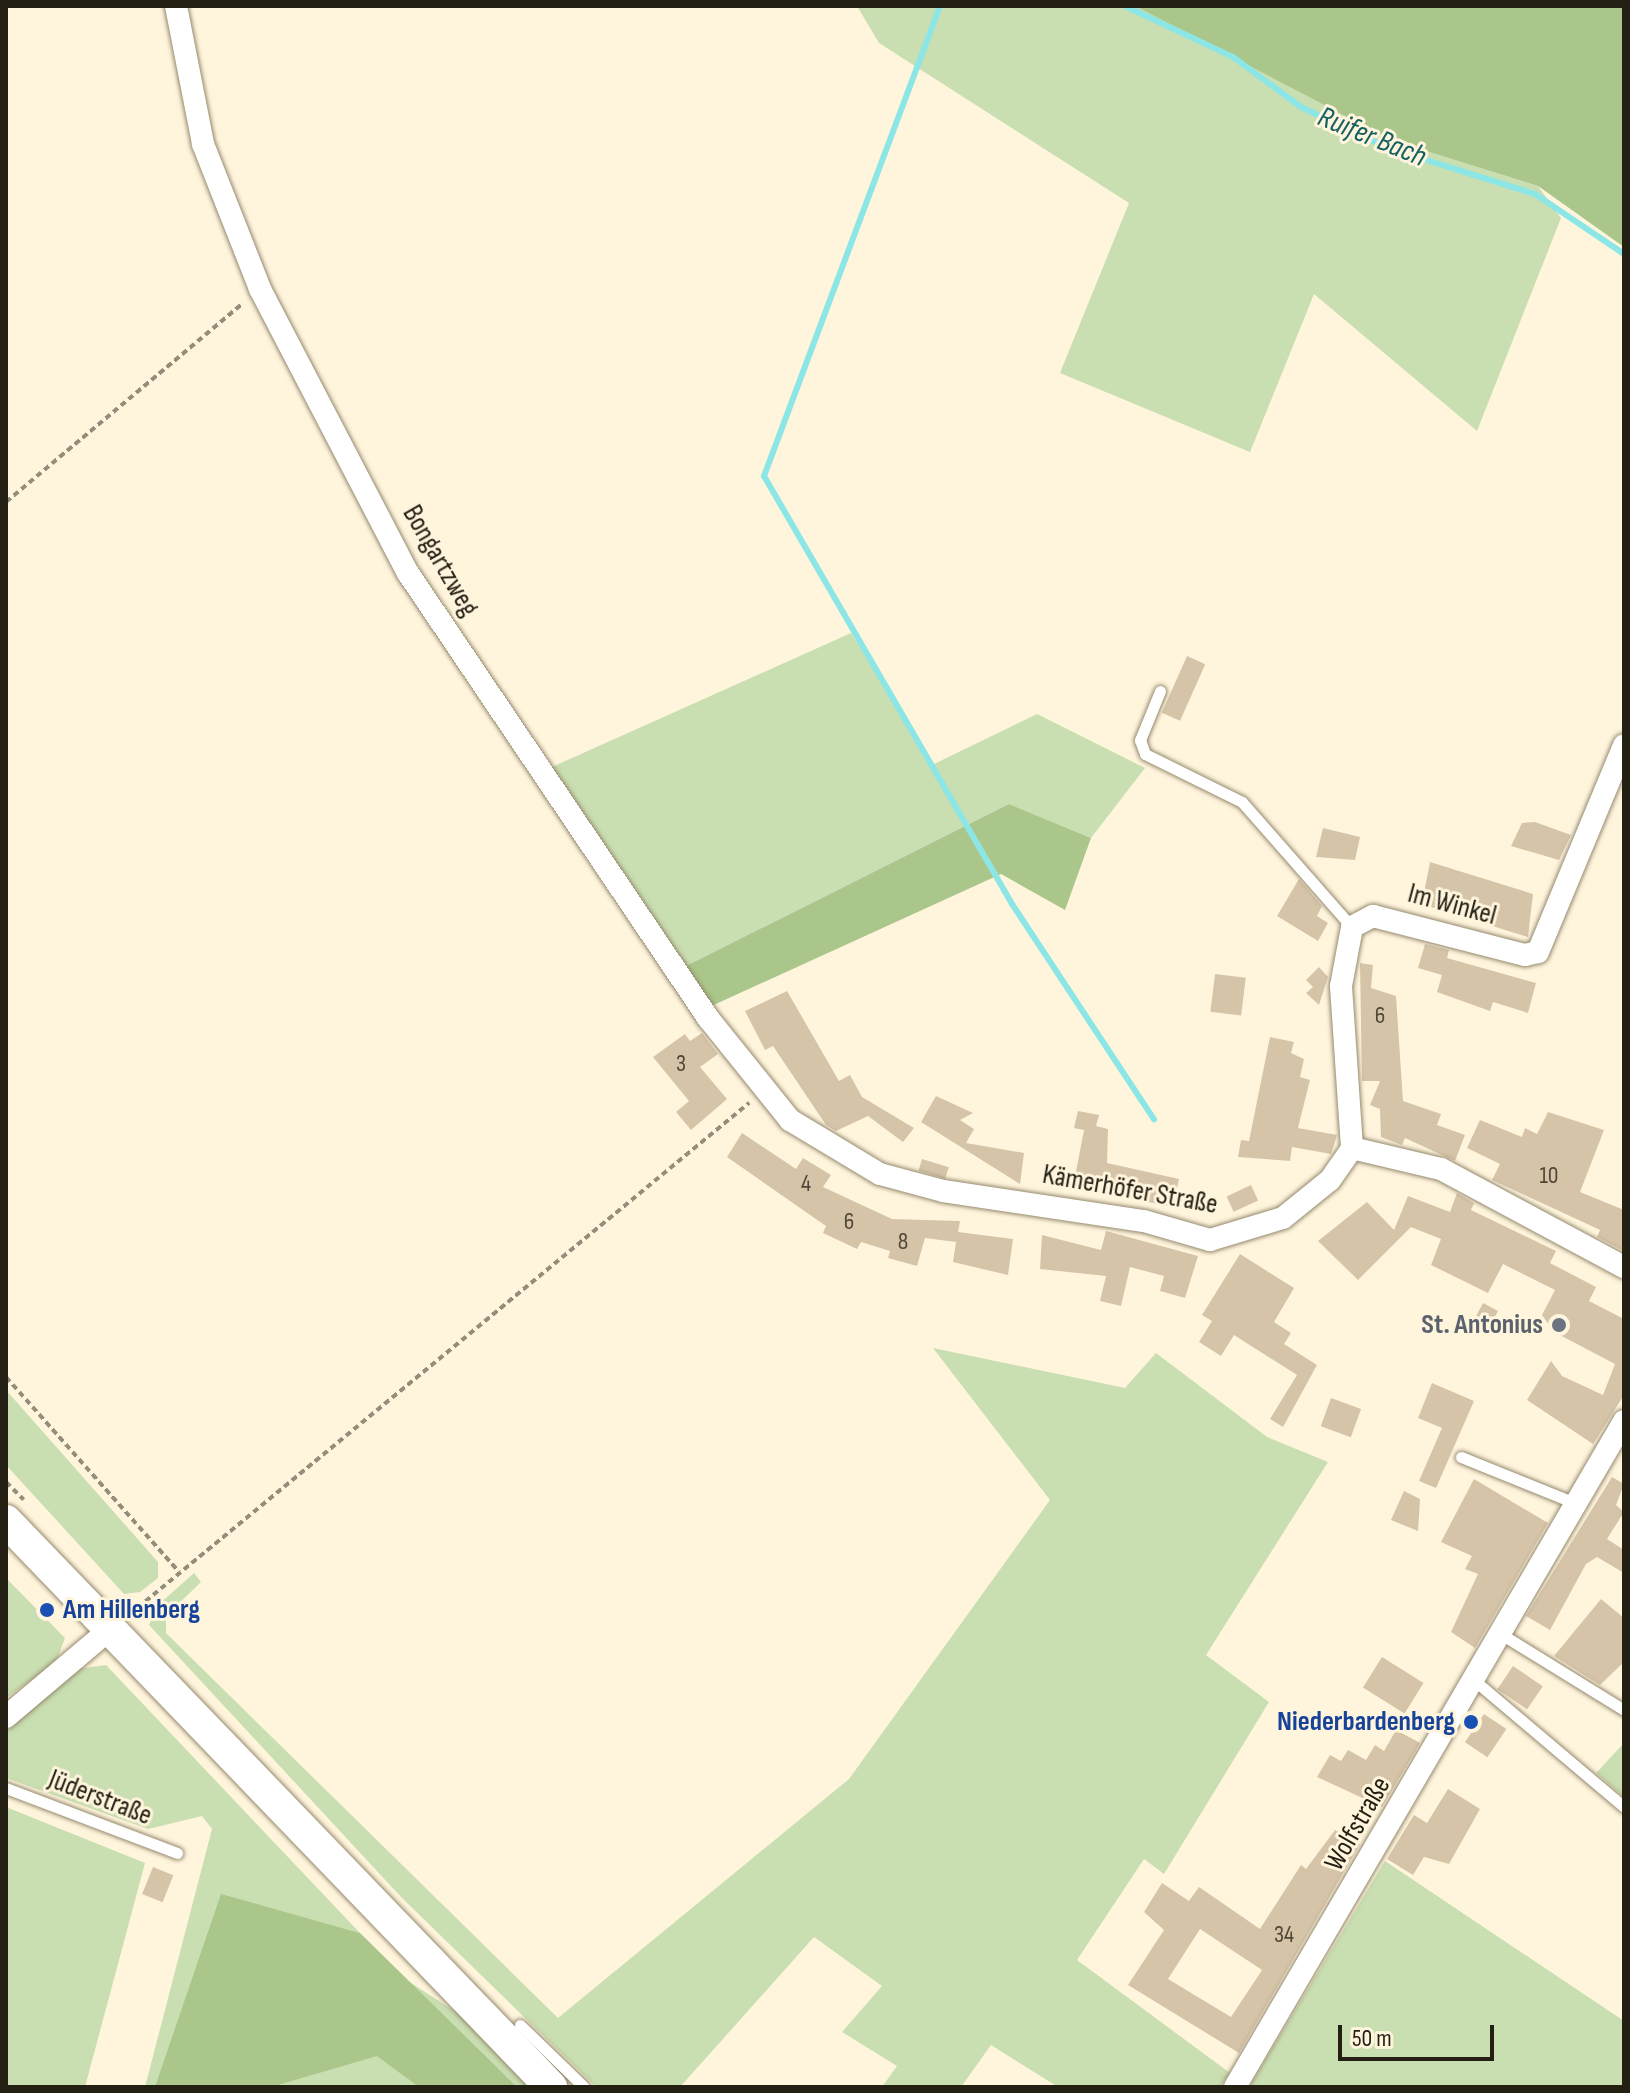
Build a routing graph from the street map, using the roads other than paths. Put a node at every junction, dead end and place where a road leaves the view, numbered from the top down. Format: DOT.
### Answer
graph roads {
  1 [pos="176,6"];
  2 [pos="1160,691"];
  3 [pos="1624,745"];
  4 [pos="1352,927"];
  5 [pos="764,1092"];
  6 [pos="1352,1148"];
  7 [pos="1624,1267"];
  8 [pos="1624,1421"];
  9 [pos="1461,1457"];
  10 [pos="1575,1503"];
  11 [pos="6,1521"];
  12 [pos="119,1622"];
  13 [pos="1501,1634"];
  14 [pos="1475,1681"];
  15 [pos="1624,1710"];
  16 [pos="6,1717"];
  17 [pos="6,1788"];
  18 [pos="1624,1807"];
  19 [pos="177,1853"];
  20 [pos="520,2025"];
  21 [pos="551,2087"];
  22 [pos="584,2087"];
  23 [pos="1235,2087"];
  1 -- 5 [label="street, Bongartzweg"];
  2 -- 4 [label="lane"];
  3 -- 4 [label="street, Im Winkel"];
  4 -- 6 [label="street"];
  5 -- 6 [label="street, Kämerhöfer Straße"];
  6 -- 7 [label="street"];
  8 -- 10 [label="street, Wolfstraße"];
  9 -- 10 [label="lane"];
  10 -- 13 [label="street, Wolfstraße"];
  11 -- 12 [label="main road"];
  12 -- 16 [label="street"];
  12 -- 21 [label="main road"];
  13 -- 14 [label="street, Wolfstraße"];
  13 -- 15 [label="lane"];
  14 -- 18 [label="lane"];
  14 -- 23 [label="street, Wolfstraße"];
  17 -- 19 [label="lane, Jüderstraße"];
  20 -- 22 [label="lane"];
}
